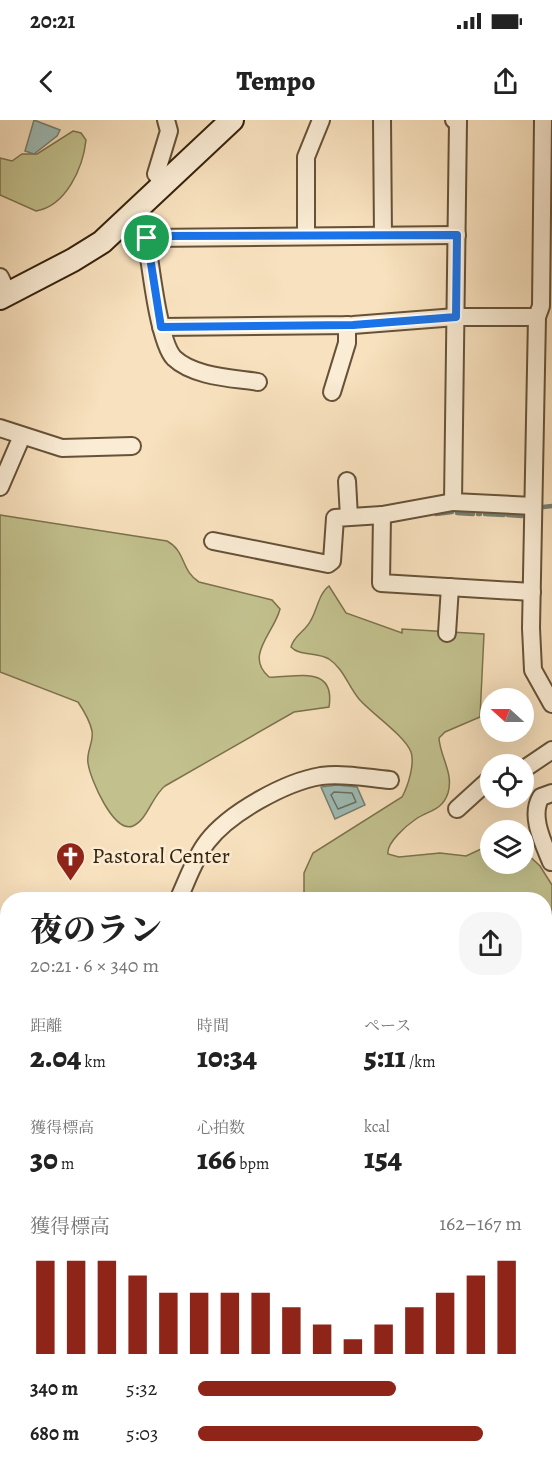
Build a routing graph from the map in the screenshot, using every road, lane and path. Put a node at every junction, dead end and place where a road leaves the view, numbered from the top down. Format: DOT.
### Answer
graph roads {
  1 [pos="166,120"];
  2 [pos="232,120"];
  3 [pos="321,120"];
  4 [pos="382,120"];
  5 [pos="454,120"];
  6 [pos="543,120"];
  7 [pos="165,185"];
  8 [pos="135,213"];
  9 [pos="306,235"];
  10 [pos="383,235"];
  11 [pos="457,235"];
  12 [pos="147,238"];
  13 [pos="3,290"];
  14 [pos="456,317"];
  15 [pos="537,317"];
  16 [pos="347,325"];
  17 [pos="161,327"];
  18 [pos="258,382"];
  19 [pos="332,392"];
  20 [pos="0,429"];
  21 [pos="21,436"];
  22 [pos="132,446"];
  23 [pos="347,481"];
  24 [pos="0,487"];
  25 [pos="453,502"];
  26 [pos="533,506"];
  27 [pos="382,515"];
  28 [pos="349,517"];
  29 [pos="213,541"];
  30 [pos="450,587"];
  31 [pos="532,592"];
  32 [pos="447,633"];
  33 [pos="552,704"];
  34 [pos="552,750"];
  35 [pos="534,762"];
  36 [pos="379,784"];
  37 [pos="480,787"];
  38 [pos="552,793"];
  39 [pos="457,809"];
  40 [pos="550,862"];
  41 [pos="182,892"];
  1 -- 7 [label="street"];
  2 -- 7 [label="main road"];
  3 -- 9 [label="street"];
  4 -- 10 [label="street"];
  5 -- 11 [label="street"];
  6 -- 15 [label="street"];
  7 -- 8 [label="main road"];
  8 -- 12 [label="street"];
  8 -- 13 [label="main road"];
  9 -- 10 [label="street"];
  9 -- 12 [label="street"];
  10 -- 11 [label="street"];
  11 -- 14 [label="street"];
  12 -- 17 [label="street"];
  14 -- 15 [label="street"];
  14 -- 16 [label="street"];
  14 -- 25 [label="street"];
  15 -- 26 [label="street"];
  16 -- 17 [label="street"];
  16 -- 19 [label="street"];
  17 -- 18 [label="street"];
  20 -- 21 [label="street"];
  21 -- 22 [label="street"];
  21 -- 24 [label="street"];
  23 -- 28 [label="street"];
  25 -- 26 [label="street"];
  25 -- 27 [label="street"];
  26 -- 31 [label="street"];
  27 -- 28 [label="street"];
  27 -- 30 [label="street"];
  28 -- 29 [label="street"];
  30 -- 31 [label="street"];
  30 -- 32 [label="street"];
  31 -- 33 [label="street"];
  34 -- 35 [label="street"];
  36 -- 41 [label="street"];
  37 -- 39 [label="street"];
  38 -- 40 [label="street"];
}
